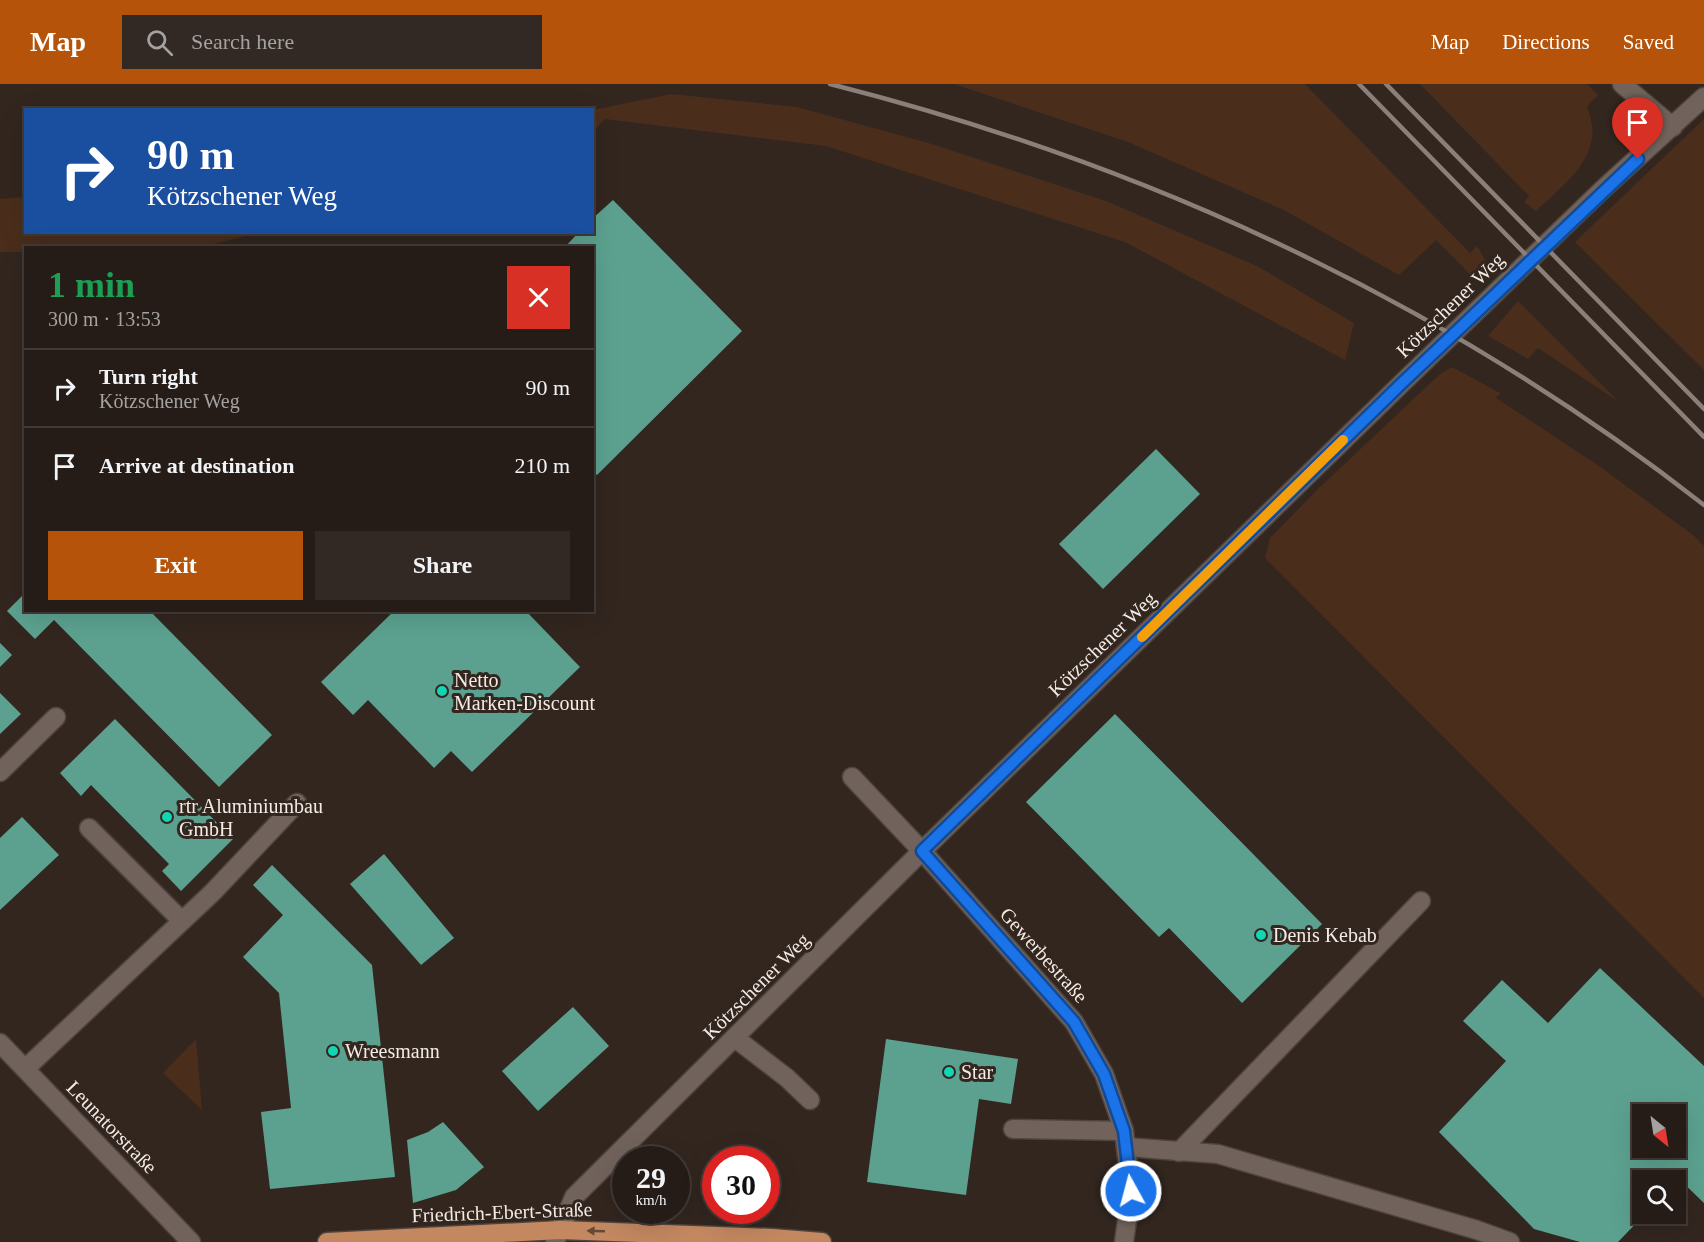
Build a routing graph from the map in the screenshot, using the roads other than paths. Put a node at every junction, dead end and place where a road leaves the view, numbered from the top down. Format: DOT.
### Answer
graph roads {
  1 [pos="1622,84"];
  2 [pos="1704,97"];
  3 [pos="1673,127"];
  4 [pos="56,717"];
  5 [pos="0,772"];
  6 [pos="852,777"];
  7 [pos="297,803"];
  8 [pos="89,828"];
  9 [pos="922,851"];
  10 [pos="1421,901"];
  11 [pos="182,921"];
  12 [pos="735,1038"];
  13 [pos="0,1043"];
  14 [pos="25,1069"];
  15 [pos="810,1100"];
  16 [pos="1013,1129"];
  17 [pos="1125,1139"];
  18 [pos="1179,1152"];
  19 [pos="557,1236"];
  20 [pos="191,1242"];
  21 [pos="327,1242"];
  22 [pos="822,1242"];
  23 [pos="1124,1242"];
  24 [pos="1510,1242"];
  1 -- 3 [label="street"];
  2 -- 3 [label="street, Kötzschener Weg"];
  3 -- 9 [label="street, Kötzschener Weg"];
  4 -- 5 [label="street"];
  6 -- 9 [label="street, Gewerbestraße"];
  7 -- 11 [label="street"];
  8 -- 11 [label="street"];
  9 -- 12 [label="street, Kötzschener Weg"];
  9 -- 17 [label="street, Gewerbestraße"];
  10 -- 18 [label="street"];
  11 -- 14 [label="street"];
  12 -- 15 [label="street"];
  12 -- 19 [label="street, Kötzschener Weg"];
  13 -- 14 [label="street, Leunatorstraße"];
  14 -- 20 [label="street, Leunatorstraße"];
  16 -- 17 [label="street"];
  17 -- 18 [label="street"];
  17 -- 23 [label="street, Gewerbestraße"];
  18 -- 24 [label="street"];
  19 -- 21 [label="main road, Friedrich-Ebert-Straße"];
  22 -- 19 [label="main road, Friedrich-Ebert-Straße, one-way"];
}
